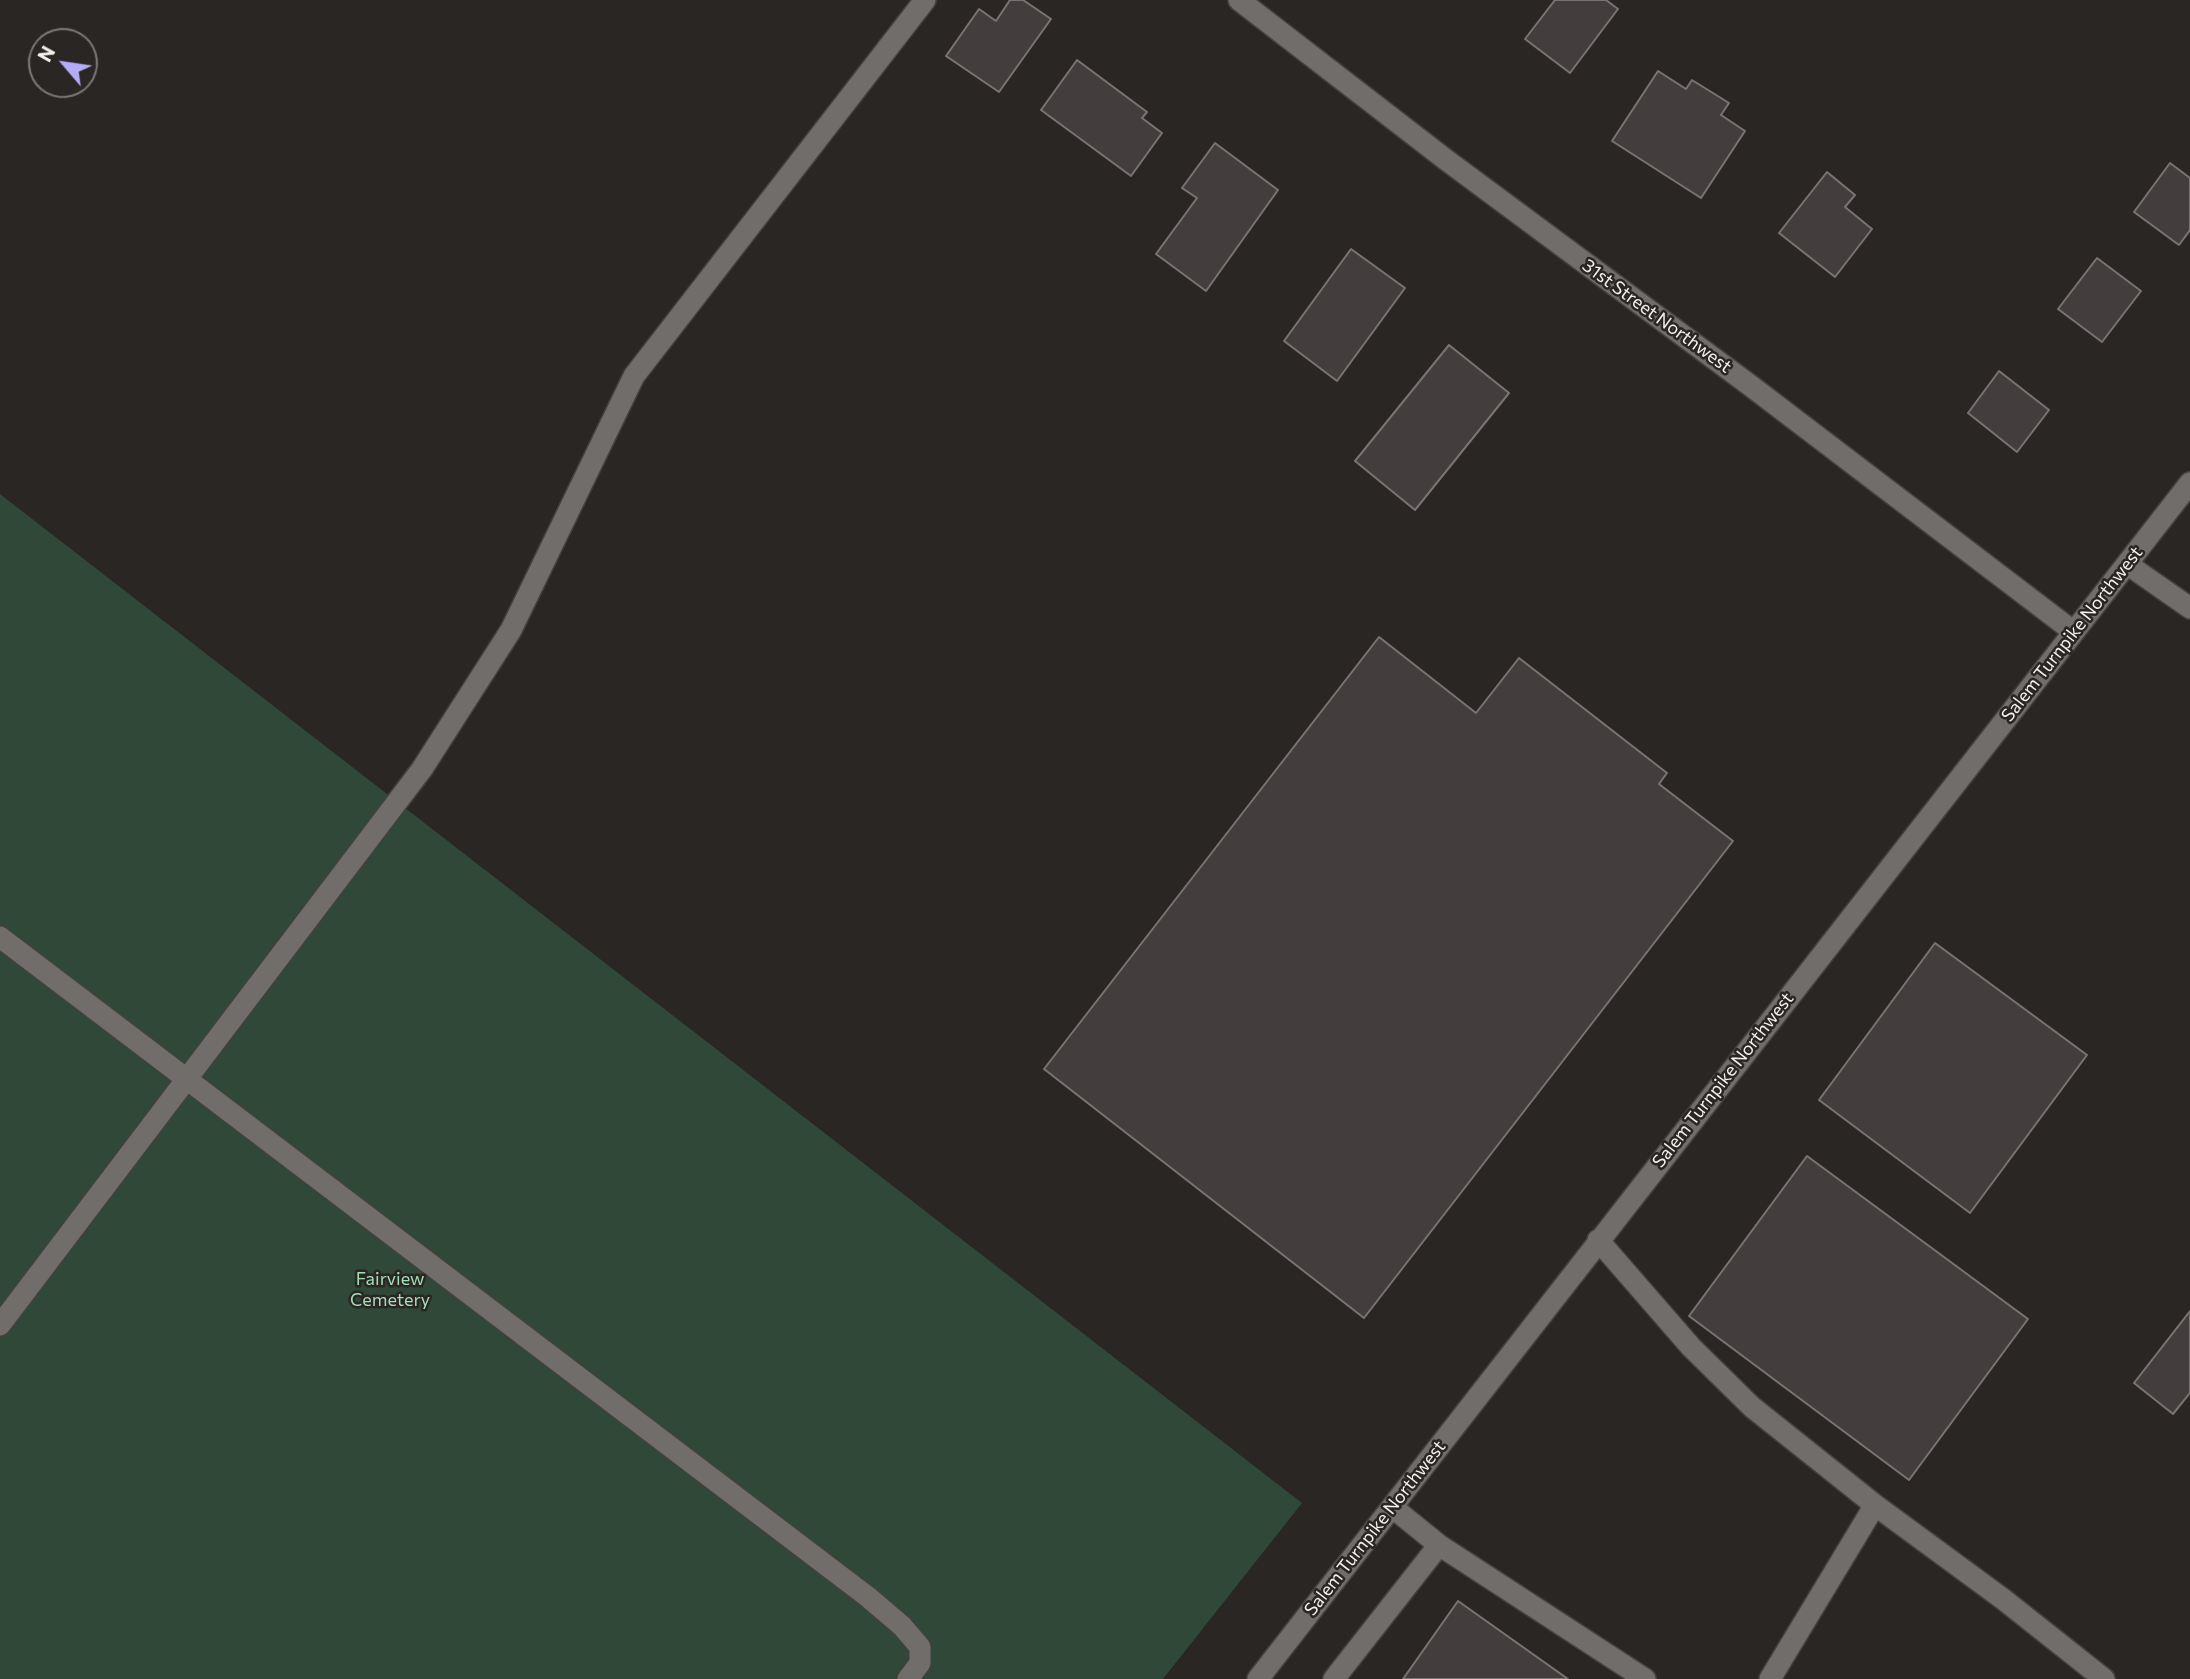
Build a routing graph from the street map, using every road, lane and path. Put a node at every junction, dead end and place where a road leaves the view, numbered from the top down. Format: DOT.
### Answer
graph roads {
  1 [pos="925,0"];
  2 [pos="1239,0"];
  3 [pos="2190,483"];
  4 [pos="2127,564"];
  5 [pos="2190,608"];
  6 [pos="2074,632"];
  7 [pos="0,937"];
  8 [pos="187,1080"];
  9 [pos="1598,1240"];
  10 [pos="0,1325"];
  11 [pos="1875,1505"];
  12 [pos="1392,1507"];
  13 [pos="1438,1545"];
  14 [pos="908,1679"];
  15 [pos="1258,1679"];
  16 [pos="1334,1679"];
  17 [pos="1645,1679"];
  18 [pos="1770,1679"];
  19 [pos="2104,1679"];
  1 -- 8 [label="street"];
  2 -- 6 [label="street, 31st Street Northwest"];
  3 -- 4 [label="street, Salem Turnpike Northwest"];
  4 -- 5 [label="street"];
  4 -- 6 [label="street, Salem Turnpike Northwest"];
  6 -- 9 [label="street, Salem Turnpike Northwest"];
  7 -- 8 [label="street"];
  8 -- 10 [label="street"];
  8 -- 14 [label="street"];
  9 -- 11 [label="street"];
  9 -- 12 [label="street, Salem Turnpike Northwest"];
  11 -- 18 [label="street"];
  11 -- 19 [label="street"];
  12 -- 13 [label="street"];
  12 -- 15 [label="street, Salem Turnpike Northwest"];
  13 -- 16 [label="street"];
  13 -- 17 [label="street"];
}
